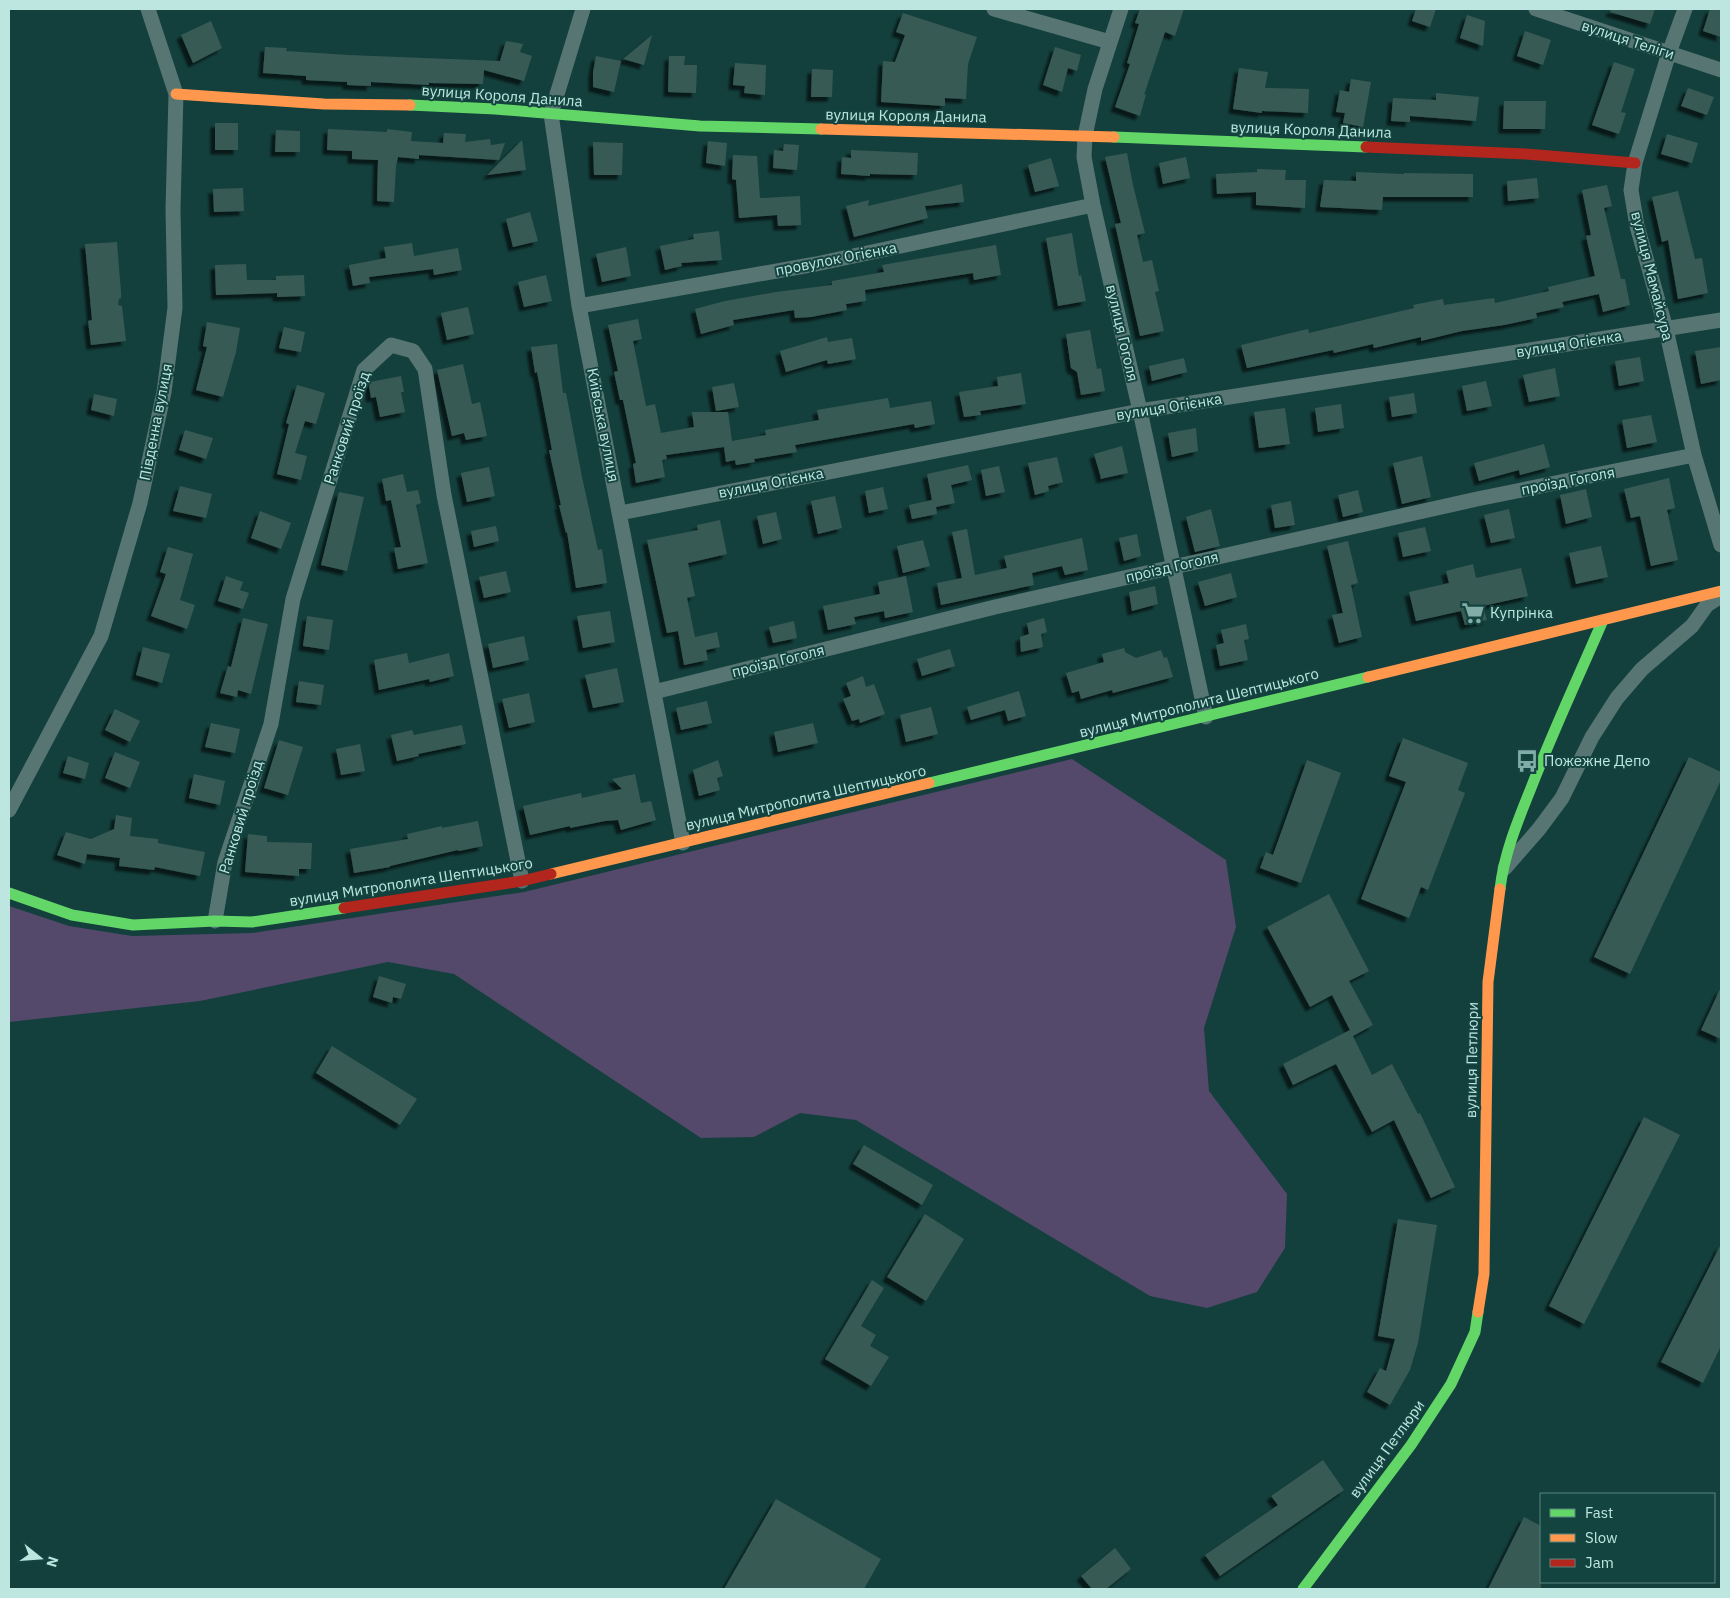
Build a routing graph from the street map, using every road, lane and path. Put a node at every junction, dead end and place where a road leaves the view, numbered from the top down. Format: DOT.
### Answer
graph roads {
  1 [pos="148,9"];
  2 [pos="584,9"];
  3 [pos="994,9"];
  4 [pos="1121,9"];
  5 [pos="1536,9"];
  6 [pos="1685,9"];
  7 [pos="1110,42"];
  8 [pos="1669,53"];
  9 [pos="1721,70"];
  10 [pos="176,94"];
  11 [pos="551,114"];
  12 [pos="1085,136"];
  13 [pos="1636,163"];
  14 [pos="1092,205"];
  15 [pos="579,306"];
  16 [pos="1721,320"];
  17 [pos="1666,329"];
  18 [pos="1140,411"];
  19 [pos="1694,455"];
  20 [pos="620,513"];
  21 [pos="1721,544"];
  22 [pos="1173,567"];
  23 [pos="1721,591"];
  24 [pos="1721,596"];
  25 [pos="1603,620"];
  26 [pos="654,692"];
  27 [pos="1206,717"];
  28 [pos="9,810"];
  29 [pos="683,843"];
  30 [pos="1502,871"];
  31 [pos="522,881"];
  32 [pos="9,893"];
  33 [pos="215,921"];
  34 [pos="1303,1589"];
  1 -- 10 [label="street, Південна вулиця"];
  2 -- 11 [label="street, Київська вулиця"];
  3 -- 7 [label="street"];
  4 -- 7 [label="street, вулиця Гоголя"];
  5 -- 8 [label="street, вулиця Теліги"];
  6 -- 8 [label="street, вулиця Мамайсура"];
  7 -- 12 [label="street, вулиця Гоголя"];
  8 -- 9 [label="street, вулиця Теліги"];
  8 -- 13 [label="street, вулиця Мамайсура"];
  10 -- 11 [label="street, вулиця Короля Данила"];
  10 -- 28 [label="street, Південна вулиця"];
  11 -- 12 [label="street, вулиця Короля Данила"];
  11 -- 15 [label="street, Київська вулиця"];
  12 -- 13 [label="street, вулиця Короля Данила"];
  12 -- 14 [label="street, вулиця Гоголя"];
  13 -- 17 [label="street, вулиця Мамайсура"];
  14 -- 15 [label="street, провулок Огієнка"];
  14 -- 18 [label="street, вулиця Гоголя"];
  15 -- 20 [label="street, Київська вулиця"];
  16 -- 17 [label="street, вулиця Огієнка"];
  17 -- 18 [label="street, вулиця Огієнка"];
  17 -- 19 [label="street, вулиця Мамайсура"];
  18 -- 20 [label="street, вулиця Огієнка"];
  18 -- 22 [label="street, вулиця Гоголя"];
  19 -- 21 [label="street, вулиця Мамайсура"];
  19 -- 22 [label="street, проїзд Гоголя"];
  20 -- 26 [label="street, Київська вулиця"];
  22 -- 26 [label="street, проїзд Гоголя"];
  22 -- 27 [label="street, вулиця Гоголя"];
  23 -- 25 [label="street"];
  24 -- 30 [label="street"];
  25 -- 27 [label="street, вулиця Митрополита Шептицького"];
  25 -- 30 [label="street, вулиця Петлюри"];
  26 -- 29 [label="street, Київська вулиця"];
  27 -- 29 [label="street, вулиця Митрополита Шептицького"];
  29 -- 31 [label="street, вулиця Митрополита Шептицького"];
  30 -- 34 [label="street, вулиця Петлюри"];
  31 -- 33 [label="street, вулиця Митрополита Шептицького"];
  31 -- 33 [label="street, Ранковий проїзд"];
  32 -- 33 [label="street, вулиця Митрополита Шептицького"];
}
